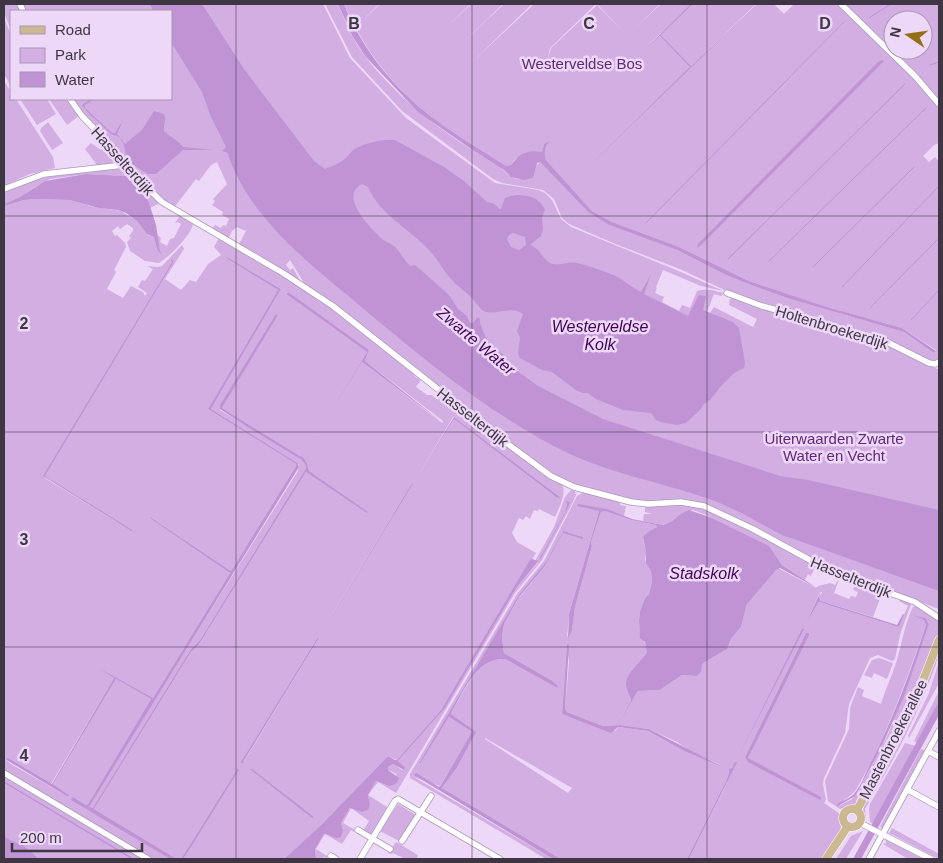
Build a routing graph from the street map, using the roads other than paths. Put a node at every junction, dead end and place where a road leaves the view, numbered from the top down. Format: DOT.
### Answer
graph roads {
  1 [pos="841,4"];
  2 [pos="71,100"];
  3 [pos="939,104"];
  4 [pos="124,165"];
  5 [pos="4,189"];
  6 [pos="727,293"];
  7 [pos="937,363"];
  8 [pos="939,618"];
  9 [pos="939,640"];
  10 [pos="939,731"];
  11 [pos="928,751"];
  12 [pos="939,757"];
  13 [pos="4,773"];
  14 [pos="908,790"];
  15 [pos="431,796"];
  16 [pos="939,807"];
  17 [pos="857,810"];
  18 [pos="420,812"];
  19 [pos="860,822"];
  20 [pos="848,826"];
  21 [pos="358,830"];
  22 [pos="881,833"];
  23 [pos="372,839"];
  24 [pos="402,841"];
  25 [pos="390,849"];
  26 [pos="148,859"];
  27 [pos="360,859"];
  28 [pos="500,859"];
  29 [pos="826,859"];
  30 [pos="869,859"];
  31 [pos="931,859"];
  1 -- 3 [label="street"];
  2 -- 4 [label="street, Hasselterdijk"];
  4 -- 5 [label="street"];
  4 -- 8 [label="street, Hasselterdijk"];
  6 -- 7 [label="street, Holtenbroekerdijk"];
  9 -- 17 [label="main road, Mastenbroekerallee"];
  10 -- 11 [label="street"];
  11 -- 12 [label="street"];
  11 -- 14 [label="street"];
  13 -- 26 [label="street"];
  14 -- 16 [label="street"];
  14 -- 22 [label="street"];
  15 -- 18 [label="street"];
  17 -- 19 [label="main road"];
  17 -- 20 [label="main road"];
  18 -- 23 [label="street"];
  18 -- 24 [label="street"];
  18 -- 28 [label="street"];
  19 -- 20 [label="main road"];
  19 -- 22 [label="street"];
  20 -- 29 [label="main road"];
  21 -- 23 [label="street"];
  22 -- 30 [label="street"];
  22 -- 31 [label="street"];
  23 -- 25 [label="street"];
  23 -- 27 [label="street"];
}
